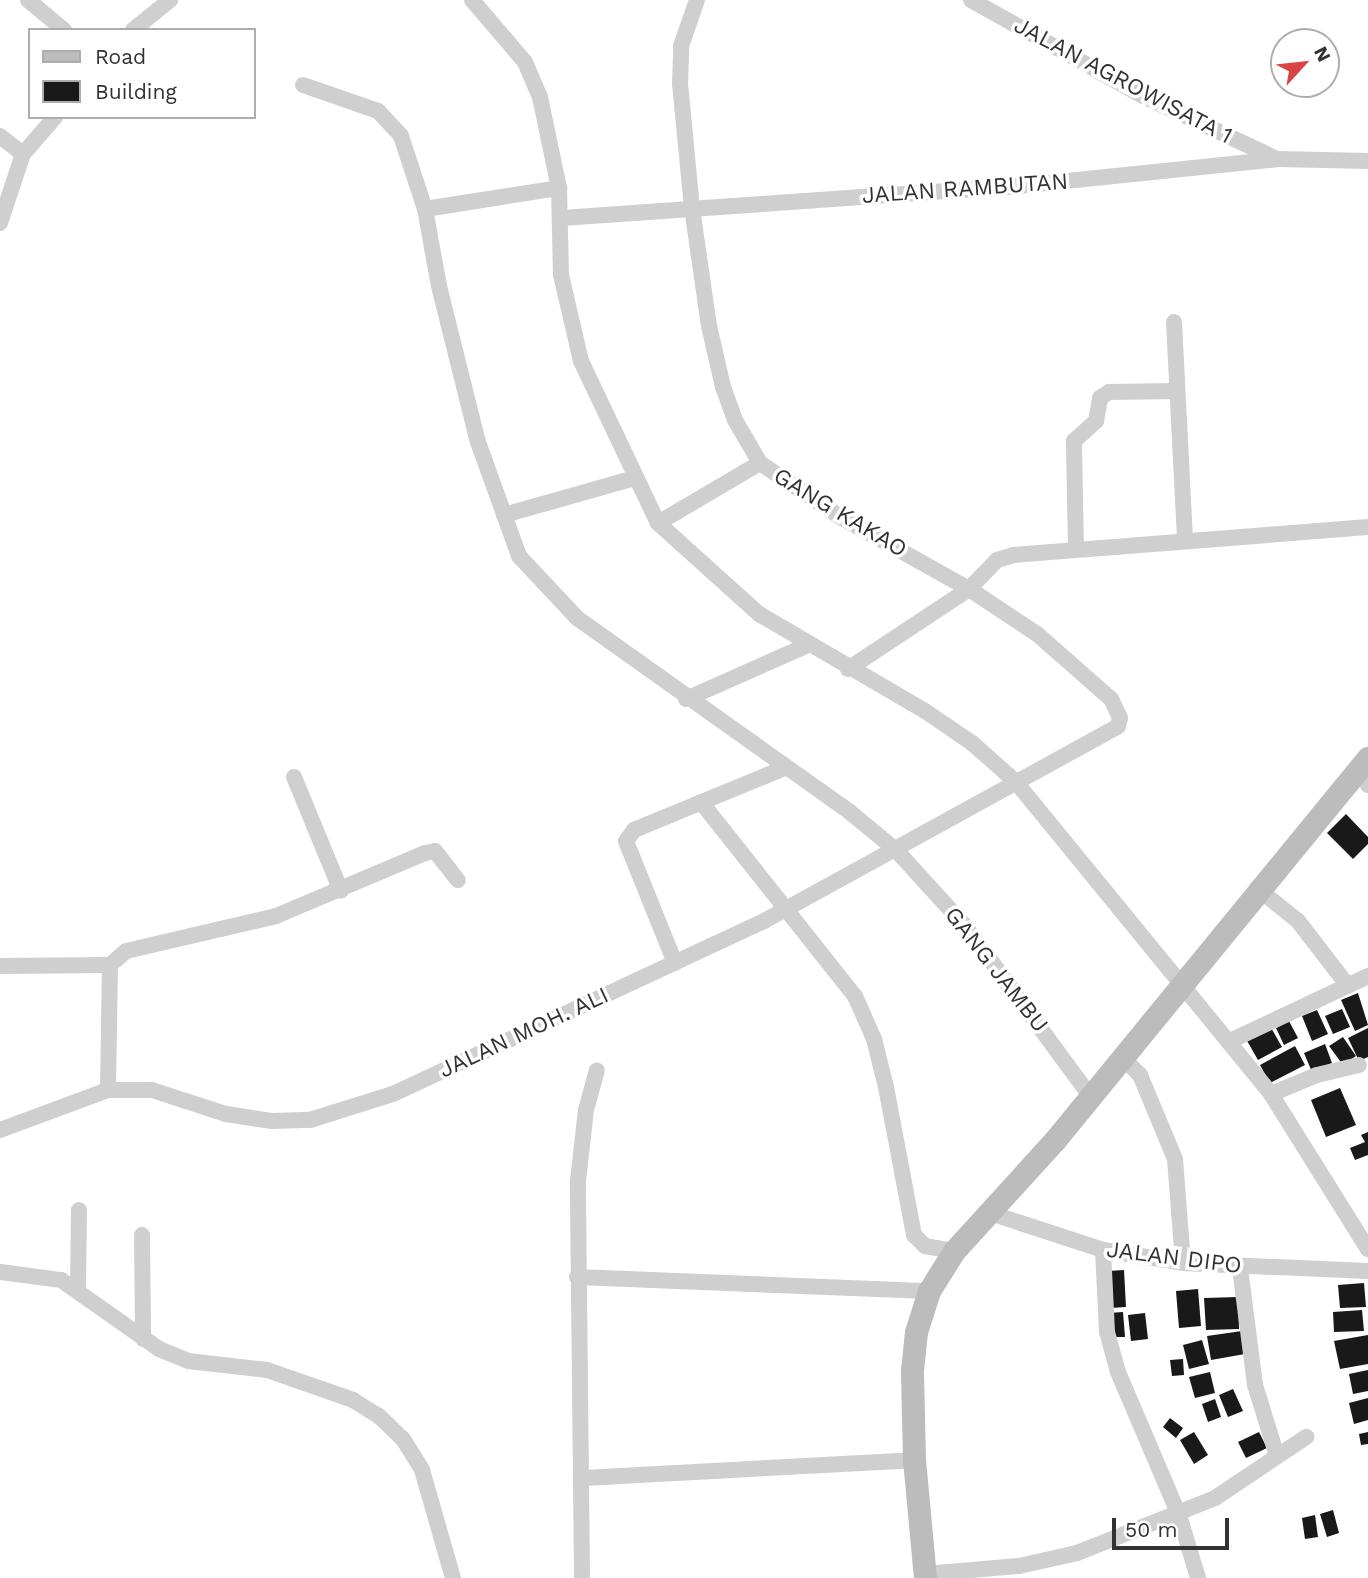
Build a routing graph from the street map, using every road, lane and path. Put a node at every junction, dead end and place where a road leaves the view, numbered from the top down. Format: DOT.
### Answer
graph roads {
  1 [pos="28,0"];
  2 [pos="170,0"];
  3 [pos="472,0"];
  4 [pos="697,0"];
  5 [pos="971,0"];
  6 [pos="62,28"];
  7 [pos="135,28"];
  8 [pos="303,85"];
  9 [pos="53,119"];
  10 [pos="0,136"];
  11 [pos="23,154"];
  12 [pos="1277,159"];
  13 [pos="1368,161"];
  14 [pos="559,188"];
  15 [pos="692,208"];
  16 [pos="425,209"];
  17 [pos="562,218"];
  18 [pos="0,222"];
  19 [pos="1174,322"];
  20 [pos="1177,391"];
  21 [pos="760,463"];
  22 [pos="635,478"];
  23 [pos="504,515"];
  24 [pos="658,523"];
  25 [pos="1368,527"];
  26 [pos="1185,540"];
  27 [pos="1076,549"];
  28 [pos="969,589"];
  29 [pos="808,645"];
  30 [pos="848,669"];
  31 [pos="686,699"];
  32 [pos="787,766"];
  33 [pos="1366,769"];
  34 [pos="294,776"];
  35 [pos="1015,781"];
  36 [pos="701,802"];
  37 [pos="896,850"];
  38 [pos="458,880"];
  39 [pos="1257,888"];
  40 [pos="341,891"];
  41 [pos="786,908"];
  42 [pos="674,963"];
  43 [pos="110,965"];
  44 [pos="0,966"];
  45 [pos="1368,976"];
  46 [pos="1182,980"];
  47 [pos="1348,986"];
  48 [pos="1230,1041"];
  49 [pos="1123,1058"];
  50 [pos="1359,1065"];
  51 [pos="597,1070"];
  52 [pos="108,1090"];
  53 [pos="1271,1094"];
  54 [pos="1090,1096"];
  55 [pos="0,1130"];
  56 [pos="79,1210"];
  57 [pos="986,1212"];
  58 [pos="142,1235"];
  59 [pos="1368,1249"];
  60 [pos="1103,1250"];
  61 [pos="954,1251"];
  62 [pos="1183,1263"];
  63 [pos="1240,1268"];
  64 [pos="0,1272"];
  65 [pos="1368,1272"];
  66 [pos="577,1277"];
  67 [pos="78,1289"];
  68 [pos="929,1291"];
  69 [pos="143,1339"];
  70 [pos="1306,1437"];
  71 [pos="1276,1453"];
  72 [pos="914,1461"];
  73 [pos="584,1478"];
  74 [pos="1179,1515"];
  75 [pos="925,1576"];
  76 [pos="453,1578"];
  77 [pos="582,1578"];
  78 [pos="1198,1578"];
  1 -- 6 [label="street"];
  2 -- 7 [label="street"];
  3 -- 14 [label="street"];
  4 -- 15 [label="street, GANG KAKAO"];
  5 -- 12 [label="street, JALAN AGROWISATA 1"];
  8 -- 16 [label="street, GANG JAMBU"];
  9 -- 11 [label="street"];
  10 -- 11 [label="street"];
  11 -- 18 [label="street"];
  12 -- 13 [label="street, JALAN RAMBUTAN"];
  12 -- 15 [label="street, JALAN RAMBUTAN"];
  14 -- 16 [label="street"];
  14 -- 17 [label="street"];
  15 -- 17 [label="street, JALAN RAMBUTAN"];
  15 -- 21 [label="street, GANG KAKAO"];
  16 -- 23 [label="street, GANG JAMBU"];
  17 -- 22 [label="street"];
  19 -- 20 [label="street"];
  20 -- 26 [label="street"];
  20 -- 27 [label="street"];
  21 -- 24 [label="street"];
  21 -- 28 [label="street, GANG KAKAO"];
  22 -- 23 [label="street"];
  22 -- 24 [label="street"];
  23 -- 31 [label="street, GANG JAMBU"];
  24 -- 29 [label="street"];
  25 -- 26 [label="street"];
  26 -- 27 [label="street"];
  27 -- 28 [label="street"];
  28 -- 30 [label="street"];
  28 -- 35 [label="street, GANG KAKAO"];
  29 -- 30 [label="street"];
  29 -- 31 [label="street"];
  30 -- 35 [label="street"];
  31 -- 32 [label="street, GANG JAMBU"];
  32 -- 36 [label="street"];
  32 -- 37 [label="street, GANG JAMBU"];
  33 -- 39 [label="street"];
  34 -- 40 [label="street"];
  35 -- 37 [label="street, JALAN MOH. ALI"];
  35 -- 46 [label="street"];
  36 -- 41 [label="street"];
  36 -- 42 [label="street"];
  37 -- 41 [label="street, JALAN MOH. ALI"];
  37 -- 54 [label="street, GANG JAMBU"];
  38 -- 40 [label="street"];
  39 -- 46 [label="street"];
  39 -- 47 [label="street"];
  40 -- 43 [label="street"];
  41 -- 42 [label="street, JALAN MOH. ALI"];
  41 -- 61 [label="street"];
  42 -- 52 [label="street, JALAN MOH. ALI"];
  43 -- 44 [label="street"];
  43 -- 52 [label="street"];
  45 -- 47 [label="street"];
  46 -- 48 [label="street"];
  46 -- 49 [label="street"];
  47 -- 48 [label="street"];
  48 -- 53 [label="street"];
  49 -- 54 [label="street"];
  49 -- 62 [label="street"];
  50 -- 53 [label="street"];
  51 -- 66 [label="street"];
  52 -- 55 [label="street, JALAN MOH. ALI"];
  53 -- 59 [label="street"];
  54 -- 57 [label="street"];
  56 -- 67 [label="street"];
  57 -- 60 [label="street, JALAN DIPO"];
  57 -- 61 [label="street"];
  58 -- 69 [label="street"];
  60 -- 62 [label="street, JALAN DIPO"];
  60 -- 74 [label="street"];
  61 -- 68 [label="street"];
  62 -- 63 [label="street, JALAN DIPO"];
  63 -- 65 [label="street, JALAN DIPO"];
  63 -- 71 [label="street"];
  64 -- 67 [label="street"];
  66 -- 68 [label="street"];
  66 -- 73 [label="street"];
  67 -- 69 [label="street"];
  68 -- 72 [label="street"];
  69 -- 76 [label="street"];
  70 -- 71 [label="street"];
  71 -- 74 [label="street"];
  72 -- 73 [label="street"];
  72 -- 75 [label="street"];
  73 -- 77 [label="street"];
  74 -- 75 [label="street"];
  74 -- 78 [label="street"];
}
